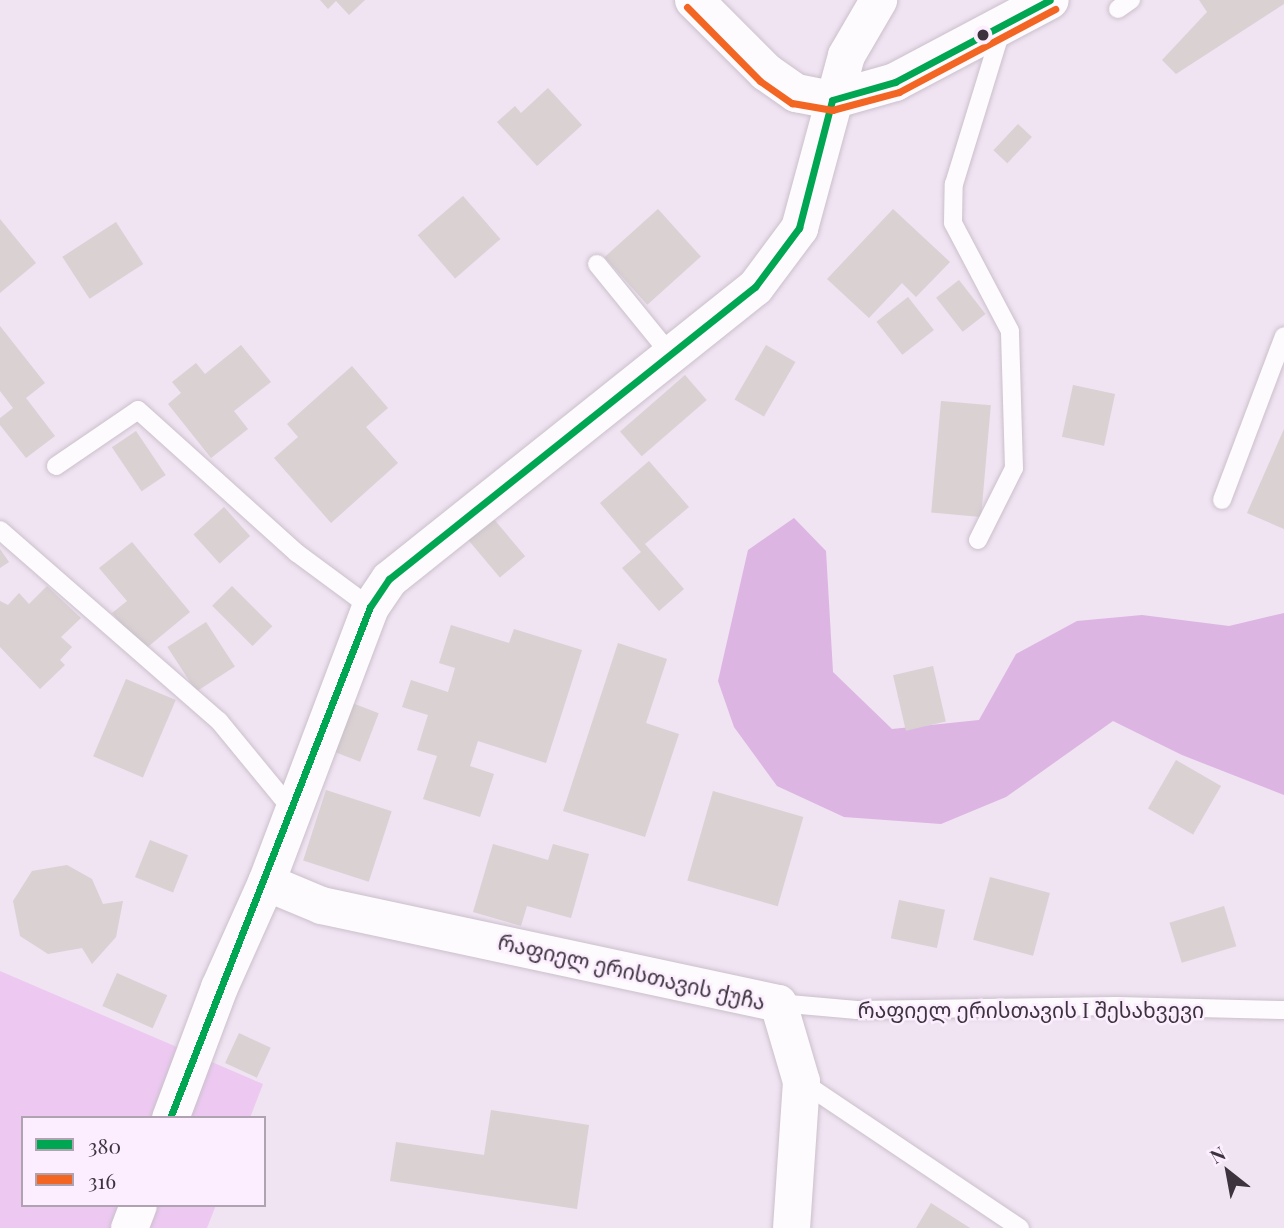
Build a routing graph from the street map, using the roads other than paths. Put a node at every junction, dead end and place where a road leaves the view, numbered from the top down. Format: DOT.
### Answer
graph roads {
  1 [pos="694,0"];
  2 [pos="878,0"];
  3 [pos="1050,0"];
  4 [pos="1002,28"];
  5 [pos="831,100"];
  6 [pos="597,264"];
  7 [pos="1284,336"];
  8 [pos="671,355"];
  9 [pos="56,466"];
  10 [pos="1222,500"];
  11 [pos="0,530"];
  12 [pos="978,540"];
  13 [pos="370,607"];
  14 [pos="292,810"];
  15 [pos="266,883"];
  16 [pos="778,1003"];
  17 [pos="1284,1010"];
  18 [pos="801,1081"];
  19 [pos="171,1116"];
  20 [pos="137,1207"];
  21 [pos="129,1228"];
  22 [pos="791,1228"];
  23 [pos="1020,1228"];
  1 -- 5 [label="main road"];
  2 -- 5 [label="street"];
  3 -- 4 [label="main road"];
  4 -- 5 [label="main road"];
  4 -- 12 [label="lane"];
  5 -- 8 [label="street"];
  6 -- 8 [label="lane"];
  7 -- 10 [label="lane"];
  8 -- 13 [label="street"];
  9 -- 13 [label="lane"];
  11 -- 14 [label="lane"];
  13 -- 14 [label="street"];
  14 -- 15 [label="street"];
  15 -- 16 [label="street, რაფიელ ერისთავის ქუჩა"];
  15 -- 19 [label="street"];
  16 -- 17 [label="lane, რაფიელ ერისთავის I შესახვევი"];
  16 -- 18 [label="street, რაფიელ ერისთავის ქუჩა"];
  18 -- 22 [label="street, რაფიელ ერისთავის ქუჩა"];
  18 -- 23 [label="lane"];
  20 -- 21 [label="street"];
}
